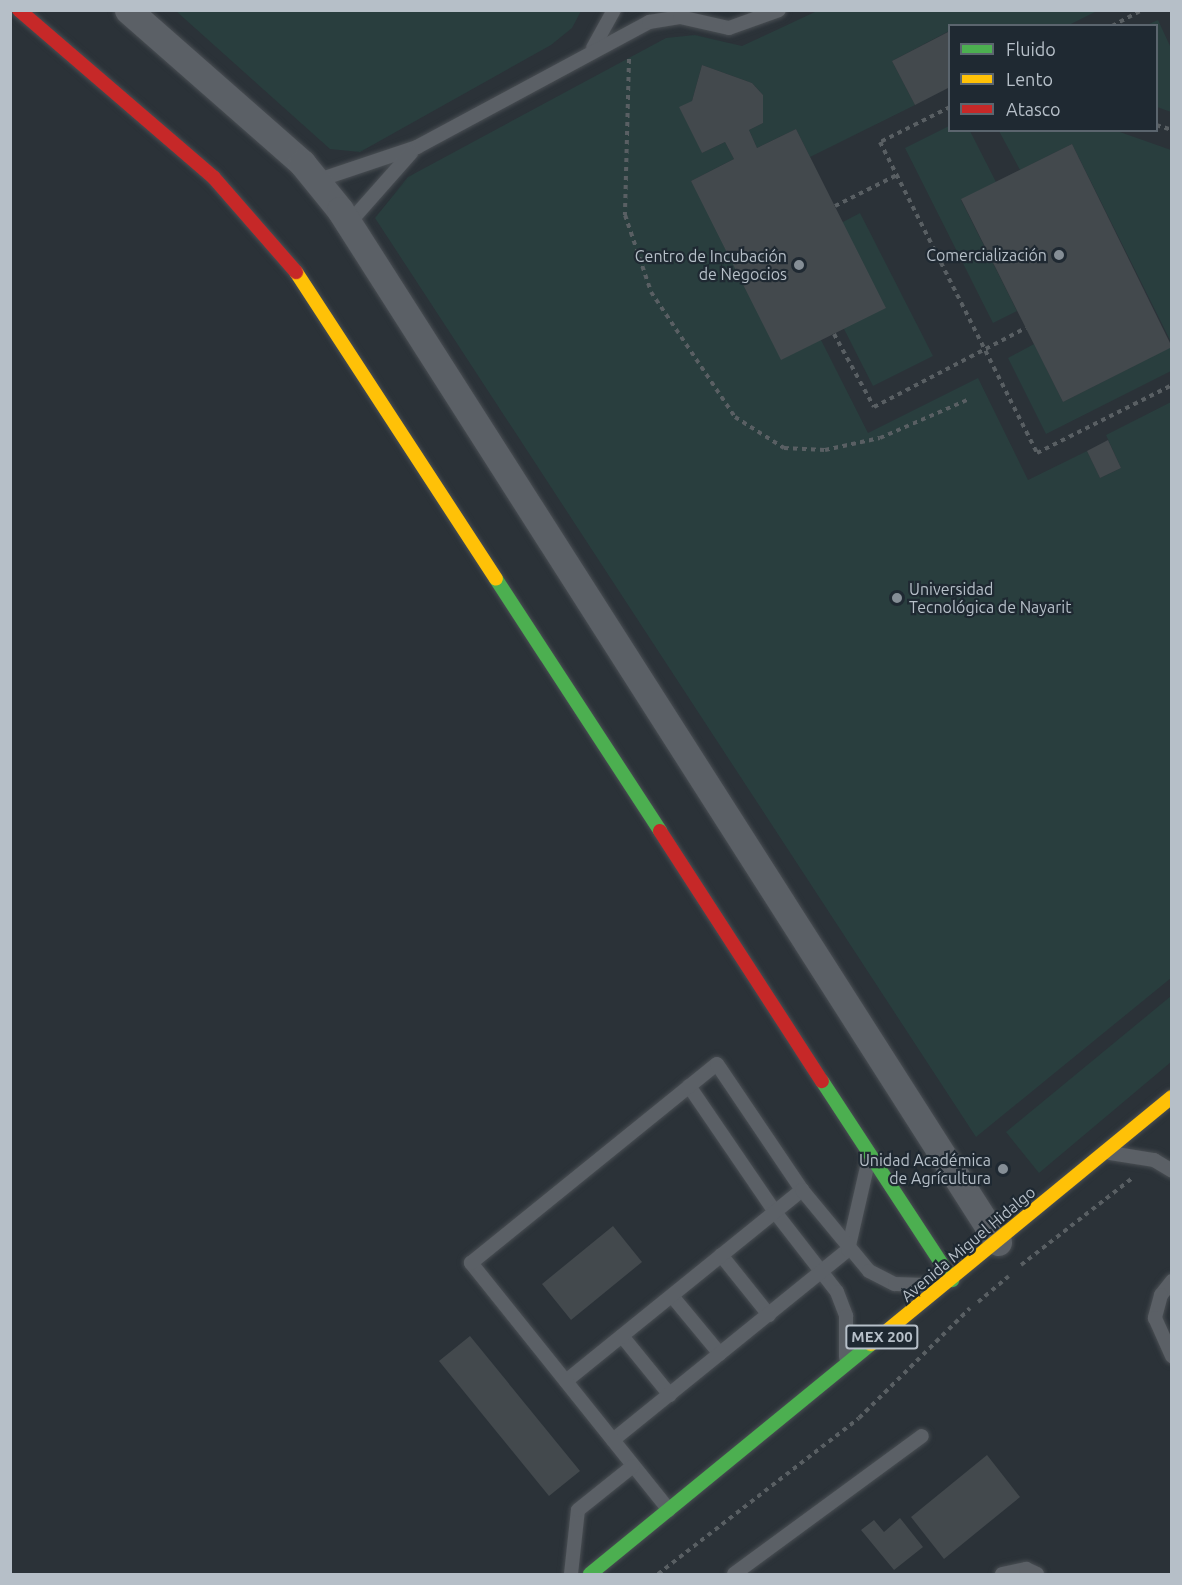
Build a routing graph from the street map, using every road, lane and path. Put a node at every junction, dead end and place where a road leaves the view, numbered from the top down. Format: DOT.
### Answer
graph roads {
  1 [pos="19,10"];
  2 [pos="128,10"];
  3 [pos="614,10"];
  4 [pos="769,10"];
  5 [pos="779,10"];
  6 [pos="1142,10"];
  7 [pos="757,22"];
  8 [pos="1116,24"];
  9 [pos="629,31"];
  10 [pos="580,58"];
  11 [pos="948,108"];
  12 [pos="417,147"];
  13 [pos="897,175"];
  14 [pos="316,181"];
  15 [pos="835,206"];
  16 [pos="349,223"];
  17 [pos="1026,328"];
  18 [pos="834,333"];
  19 [pos="984,350"];
  20 [pos="1172,385"];
  21 [pos="967,400"];
  22 [pos="689,1086"];
  23 [pos="1172,1097"];
  24 [pos="870,1153"];
  25 [pos="1105,1153"];
  26 [pos="1154,1160"];
  27 [pos="1172,1171"];
  28 [pos="802,1190"];
  29 [pos="775,1212"];
  30 [pos="998,1242"];
  31 [pos="849,1250"];
  32 [pos="721,1256"];
  33 [pos="822,1271"];
  34 [pos="952,1280"];
  35 [pos="1172,1281"];
  36 [pos="672,1296"];
  37 [pos="769,1315"];
  38 [pos="622,1336"];
  39 [pos="720,1354"];
  40 [pos="1172,1356"];
  41 [pos="844,1368"];
  42 [pos="566,1381"];
  43 [pos="670,1395"];
  44 [pos="922,1436"];
  45 [pos="614,1440"];
  46 [pos="633,1466"];
  47 [pos="669,1510"];
  48 [pos="572,1575"];
  49 [pos="590,1575"];
  50 [pos="658,1575"];
  51 [pos="734,1575"];
  52 [pos="1002,1575"];
  53 [pos="1038,1575"];
  1 -- 24 [label="main road"];
  2 -- 14 [label="street"];
  3 -- 10 [label="lane"];
  4 -- 7 [label="lane"];
  5 -- 7 [label="lane"];
  6 -- 8 [label="path"];
  7 -- 9 [label="lane"];
  9 -- 10 [label="lane"];
  9 -- 21 [label="path"];
  10 -- 12 [label="lane"];
  11 -- 13 [label="path"];
  12 -- 14 [label="lane"];
  12 -- 16 [label="lane"];
  13 -- 15 [label="path"];
  13 -- 19 [label="path"];
  14 -- 16 [label="street"];
  16 -- 30 [label="street"];
  17 -- 19 [label="path"];
  18 -- 19 [label="path"];
  19 -- 20 [label="path"];
  22 -- 28 [label="lane"];
  22 -- 29 [label="lane"];
  22 -- 42 [label="lane"];
  23 -- 25 [label="main road, Avenida Miguel Hidalgo / MEX 200"];
  24 -- 31 [label="lane"];
  24 -- 34 [label="main road"];
  25 -- 26 [label="lane"];
  25 -- 30 [label="main road, Avenida Miguel Hidalgo / MEX 200"];
  26 -- 27 [label="lane"];
  26 -- 50 [label="path"];
  28 -- 29 [label="lane"];
  28 -- 31 [label="lane"];
  29 -- 32 [label="lane"];
  29 -- 33 [label="lane"];
  30 -- 34 [label="main road, Avenida Miguel Hidalgo / MEX 200"];
  31 -- 33 [label="lane"];
  31 -- 34 [label="lane"];
  32 -- 36 [label="lane"];
  32 -- 37 [label="lane"];
  33 -- 37 [label="lane"];
  33 -- 41 [label="lane"];
  34 -- 41 [label="main road, Avenida Miguel Hidalgo / MEX 200"];
  35 -- 40 [label="lane"];
  36 -- 38 [label="lane"];
  36 -- 39 [label="lane"];
  37 -- 39 [label="lane"];
  38 -- 42 [label="lane"];
  38 -- 43 [label="lane"];
  39 -- 43 [label="lane"];
  41 -- 47 [label="main road, Avenida Miguel Hidalgo / MEX 200"];
  42 -- 45 [label="lane"];
  43 -- 45 [label="lane"];
  44 -- 51 [label="lane"];
  45 -- 46 [label="lane"];
  46 -- 47 [label="lane"];
  46 -- 48 [label="lane"];
  47 -- 49 [label="main road, Avenida Miguel Hidalgo / MEX 200"];
  52 -- 53 [label="lane"];
}
